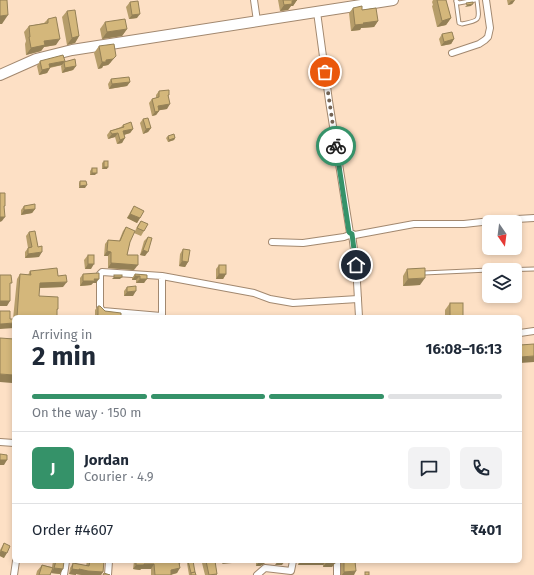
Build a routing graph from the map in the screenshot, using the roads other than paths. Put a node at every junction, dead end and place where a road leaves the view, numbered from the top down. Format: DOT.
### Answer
graph roads {
  1 [pos="254,0"];
  2 [pos="393,0"];
  3 [pos="476,0"];
  4 [pos="486,0"];
  5 [pos="455,1"];
  6 [pos="317,12"];
  7 [pos="257,21"];
  8 [pos="452,53"];
  9 [pos="0,75"];
  10 [pos="534,218"];
  11 [pos="352,234"];
  12 [pos="272,242"];
  13 [pos="522,269"];
  14 [pos="534,269"];
  15 [pos="482,270"];
  16 [pos="424,273"];
  17 [pos="162,276"];
  18 [pos="358,299"];
  19 [pos="151,315"];
  20 [pos="162,315"];
  21 [pos="359,315"];
  22 [pos="534,331"];
  23 [pos="522,333"];
  24 [pos="0,442"];
  25 [pos="12,443"];
  26 [pos="16,563"];
  27 [pos="66,563"];
  28 [pos="109,563"];
  29 [pos="292,563"];
  30 [pos="336,563"];
  31 [pos="14,575"];
  32 [pos="64,575"];
  33 [pos="108,575"];
  34 [pos="257,575"];
  35 [pos="338,575"];
  1 -- 7 [label="street"];
  2 -- 6 [label="main road"];
  3 -- 5 [label="lane"];
  3 -- 5 [label="lane"];
  4 -- 8 [label="street"];
  6 -- 7 [label="main road"];
  6 -- 11 [label="street"];
  7 -- 9 [label="main road"];
  10 -- 11 [label="street"];
  11 -- 12 [label="street"];
  11 -- 18 [label="street"];
  13 -- 14 [label="lane"];
  15 -- 16 [label="lane"];
  17 -- 18 [label="street"];
  17 -- 19 [label="street"];
  17 -- 20 [label="street"];
  18 -- 21 [label="street"];
  22 -- 23 [label="street"];
  24 -- 25 [label="street"];
  26 -- 31 [label="street"];
  27 -- 32 [label="street"];
  28 -- 33 [label="street"];
  29 -- 34 [label="street"];
  30 -- 35 [label="street"];
}
